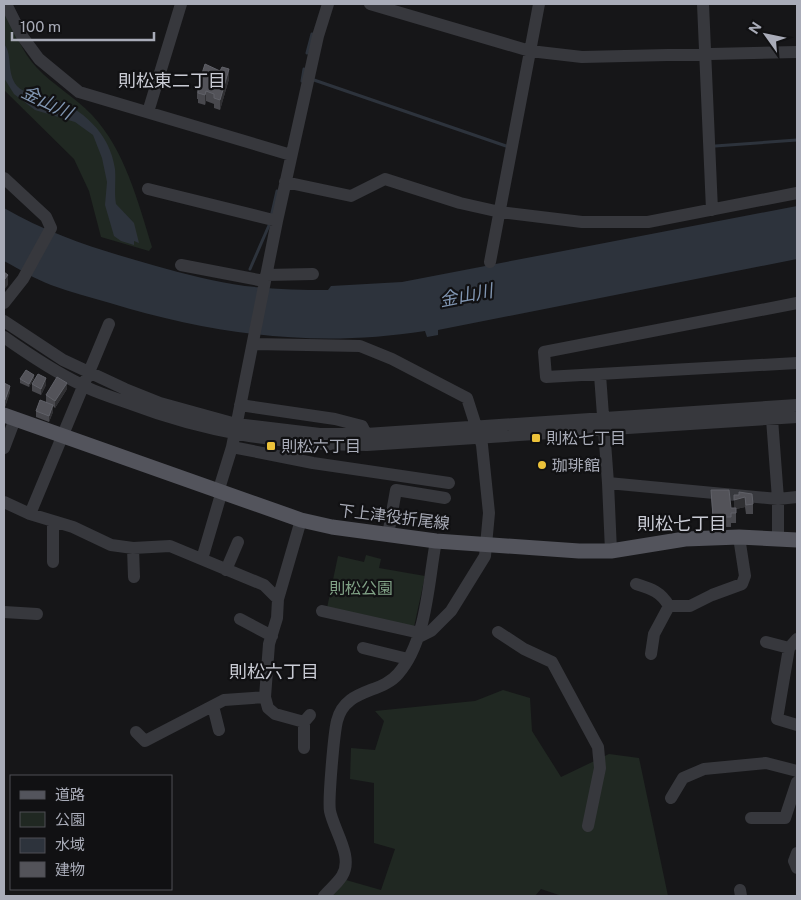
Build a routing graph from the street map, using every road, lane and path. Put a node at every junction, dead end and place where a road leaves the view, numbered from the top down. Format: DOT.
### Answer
graph roads {
  1 [pos="6,4"];
  2 [pos="180,4"];
  3 [pos="328,4"];
  4 [pos="370,4"];
  5 [pos="539,4"];
  6 [pos="703,4"];
  7 [pos="530,51"];
  8 [pos="797,52"];
  9 [pos="706,56"];
  10 [pos="148,112"];
  11 [pos="292,155"];
  12 [pos="4,178"];
  13 [pos="285,182"];
  14 [pos="148,188"];
  15 [pos="797,193"];
  16 [pos="712,210"];
  17 [pos="500,212"];
  18 [pos="271,220"];
  19 [pos="490,262"];
  20 [pos="181,265"];
  21 [pos="313,274"];
  22 [pos="265,280"];
  23 [pos="797,302"];
  24 [pos="4,303"];
  25 [pos="4,321"];
  26 [pos="109,324"];
  27 [pos="4,337"];
  28 [pos="253,342"];
  29 [pos="797,364"];
  30 [pos="88,373"];
  31 [pos="600,375"];
  32 [pos="82,386"];
  33 [pos="240,405"];
  34 [pos="797,405"];
  35 [pos="9,417"];
  36 [pos="797,417"];
  37 [pos="772,419"];
  38 [pos="604,423"];
  39 [pos="479,432"];
  40 [pos="366,434"];
  41 [pos="64,435"];
  42 [pos="234,436"];
  43 [pos="323,445"];
  44 [pos="4,448"];
  45 [pos="323,464"];
  46 [pos="449,483"];
  47 [pos="608,483"];
  48 [pos="220,490"];
  49 [pos="797,497"];
  50 [pos="444,498"];
  51 [pos="778,499"];
  52 [pos="4,502"];
  53 [pos="30,514"];
  54 [pos="301,520"];
  55 [pos="53,521"];
  56 [pos="388,535"];
  57 [pos="738,537"];
  58 [pos="778,539"];
  59 [pos="797,540"];
  60 [pos="436,541"];
  61 [pos="238,542"];
  62 [pos="487,546"];
  63 [pos="133,548"];
  64 [pos="611,551"];
  65 [pos="202,559"];
  66 [pos="53,562"];
  67 [pos="226,570"];
  68 [pos="134,577"];
  69 [pos="636,584"];
  70 [pos="278,599"];
  71 [pos="669,606"];
  72 [pos="322,611"];
  73 [pos="4,612"];
  74 [pos="37,614"];
  75 [pos="240,619"];
  76 [pos="498,632"];
  77 [pos="419,635"];
  78 [pos="272,636"];
  79 [pos="766,642"];
  80 [pos="793,644"];
  81 [pos="363,648"];
  82 [pos="651,654"];
  83 [pos="408,659"];
  84 [pos="265,697"];
  85 [pos="213,706"];
  86 [pos="797,725"];
  87 [pos="219,730"];
  88 [pos="136,732"];
  89 [pos="304,748"];
  90 [pos="797,771"];
  91 [pos="797,782"];
  92 [pos="671,798"];
  93 [pos="750,818"];
  94 [pos="588,826"];
  95 [pos="797,852"];
  96 [pos="797,868"];
  97 [pos="324,896"];
  1 -- 10 [label="street"];
  2 -- 10 [label="street"];
  3 -- 11 [label="street"];
  4 -- 7 [label="street"];
  5 -- 7 [label="street"];
  6 -- 9 [label="street"];
  7 -- 9 [label="street"];
  7 -- 17 [label="street"];
  8 -- 9 [label="street"];
  9 -- 16 [label="street"];
  10 -- 11 [label="street"];
  11 -- 13 [label="street"];
  12 -- 24 [label="street"];
  13 -- 17 [label="street"];
  13 -- 18 [label="street"];
  14 -- 18 [label="street"];
  15 -- 16 [label="street"];
  16 -- 17 [label="street"];
  17 -- 19 [label="street"];
  18 -- 22 [label="street"];
  20 -- 22 [label="street"];
  21 -- 22 [label="street"];
  22 -- 28 [label="street"];
  23 -- 31 [label="street"];
  25 -- 30 [label="street"];
  26 -- 30 [label="street"];
  27 -- 32 [label="street"];
  28 -- 33 [label="street"];
  28 -- 39 [label="street"];
  29 -- 31 [label="street"];
  30 -- 32 [label="street"];
  30 -- 42 [label="street"];
  31 -- 38 [label="street"];
  32 -- 41 [label="street"];
  32 -- 42 [label="street"];
  33 -- 40 [label="street"];
  33 -- 42 [label="street"];
  34 -- 38 [label="street"];
  35 -- 41 [label="main road, 下上津役折尾線"];
  35 -- 44 [label="street"];
  36 -- 37 [label="street"];
  37 -- 38 [label="street"];
  37 -- 51 [label="street"];
  38 -- 39 [label="street"];
  38 -- 47 [label="street"];
  39 -- 40 [label="street"];
  39 -- 43 [label="street"];
  39 -- 62 [label="street"];
  40 -- 42 [label="street"];
  41 -- 48 [label="main road, 下上津役折尾線"];
  41 -- 53 [label="street"];
  42 -- 43 [label="street"];
  42 -- 45 [label="street"];
  42 -- 48 [label="street"];
  43 -- 45 [label="street"];
  45 -- 46 [label="street"];
  47 -- 51 [label="street"];
  47 -- 64 [label="street"];
  48 -- 54 [label="main road, 下上津役折尾線"];
  48 -- 65 [label="street"];
  49 -- 51 [label="street"];
  50 -- 56 [label="street"];
  51 -- 58 [label="street"];
  52 -- 53 [label="street"];
  53 -- 55 [label="street"];
  54 -- 56 [label="main road, 下上津役折尾線"];
  54 -- 70 [label="street"];
  55 -- 63 [label="street"];
  55 -- 66 [label="street"];
  56 -- 60 [label="main road, 下上津役折尾線"];
  57 -- 58 [label="main road, 下上津役折尾線"];
  57 -- 64 [label="main road, 下上津役折尾線"];
  57 -- 71 [label="street"];
  58 -- 59 [label="main road, 下上津役折尾線"];
  60 -- 62 [label="main road, 下上津役折尾線"];
  60 -- 77 [label="street"];
  61 -- 67 [label="street"];
  62 -- 64 [label="main road, 下上津役折尾線"];
  62 -- 77 [label="street"];
  63 -- 65 [label="street"];
  63 -- 68 [label="street"];
  65 -- 67 [label="street"];
  67 -- 70 [label="street"];
  69 -- 71 [label="street"];
  70 -- 78 [label="street"];
  71 -- 82 [label="street"];
  72 -- 77 [label="street"];
  73 -- 74 [label="street"];
  75 -- 78 [label="street"];
  76 -- 94 [label="street"];
  77 -- 83 [label="street"];
  78 -- 84 [label="street"];
  79 -- 80 [label="street"];
  80 -- 86 [label="street"];
  81 -- 83 [label="street"];
  83 -- 97 [label="street"];
  84 -- 85 [label="street"];
  84 -- 89 [label="street"];
  85 -- 87 [label="street"];
  85 -- 88 [label="street"];
  90 -- 92 [label="street"];
  91 -- 93 [label="street"];
  95 -- 96 [label="street"];
}
